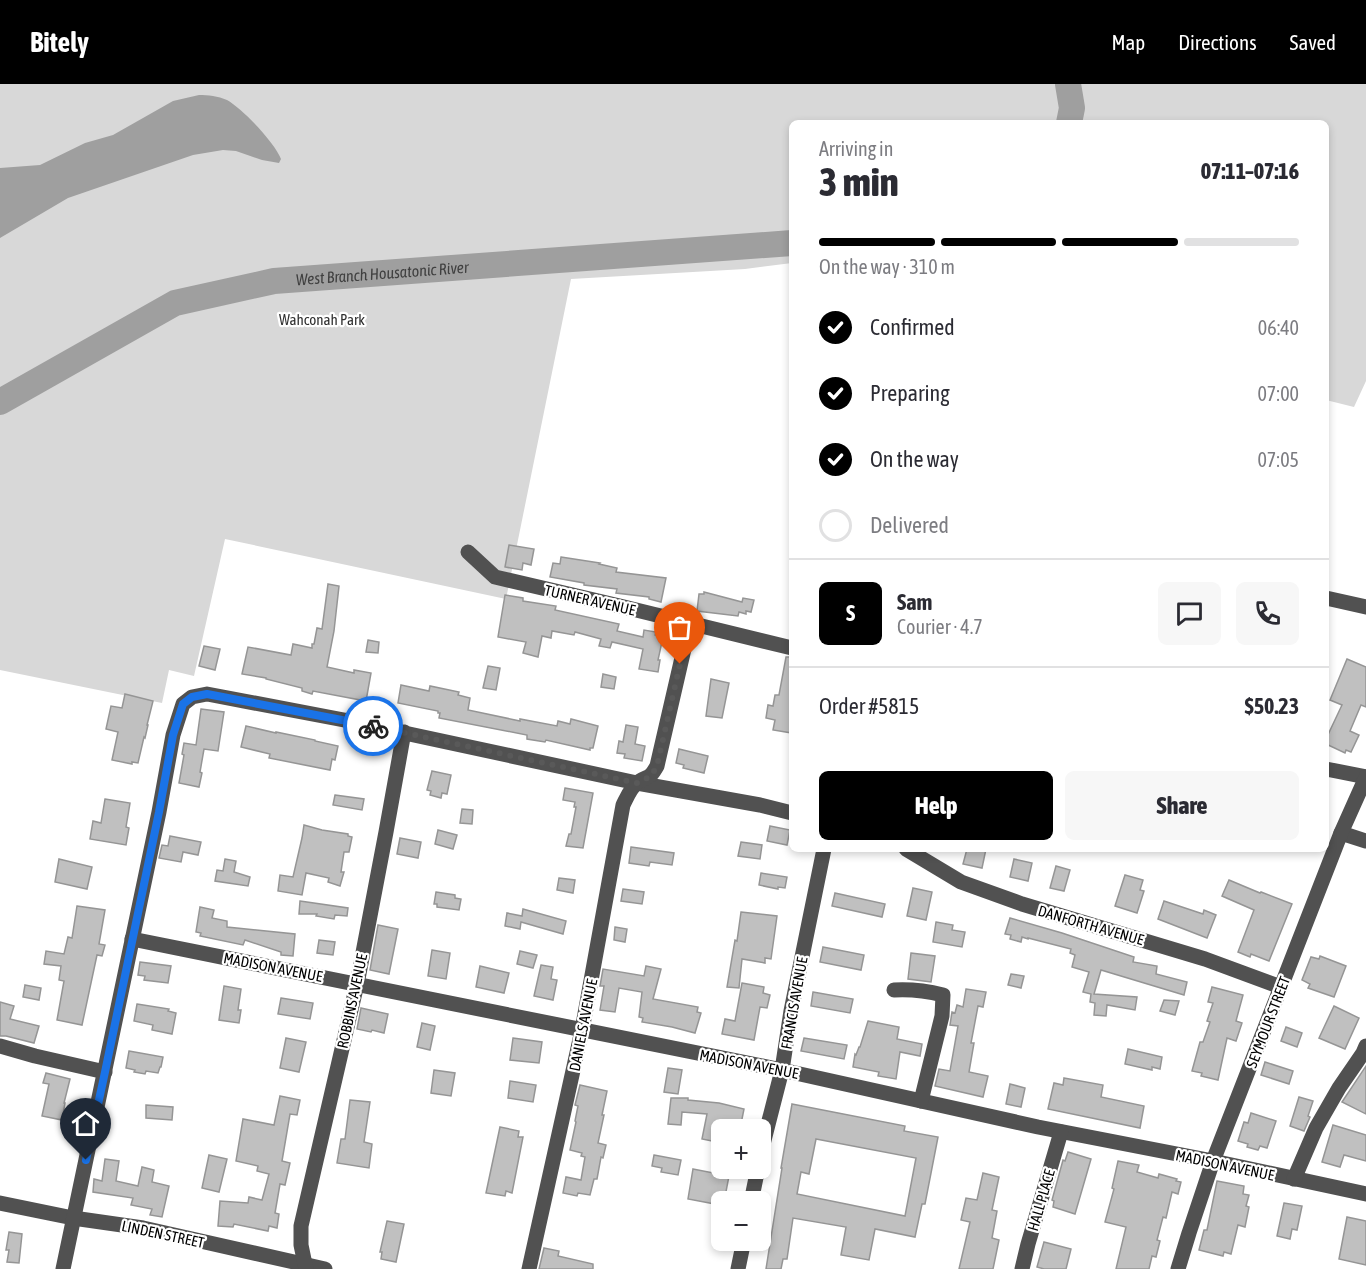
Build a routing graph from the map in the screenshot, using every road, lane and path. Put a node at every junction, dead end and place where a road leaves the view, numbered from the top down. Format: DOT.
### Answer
graph roads {
  1 [pos="468,552"];
  2 [pos="1329,599"];
  3 [pos="1366,607"];
  4 [pos="690,623"];
  5 [pos="789,647"];
  6 [pos="404,732"];
  7 [pos="1329,770"];
  8 [pos="1366,777"];
  9 [pos="637,783"];
  10 [pos="789,812"];
  11 [pos="1341,833"];
  12 [pos="1366,841"];
  13 [pos="823,852"];
  14 [pos="911,852"];
  15 [pos="132,939"];
  16 [pos="357,984"];
  17 [pos="1281,987"];
  18 [pos="894,990"];
  19 [pos="582,1030"];
  20 [pos="0,1046"];
  21 [pos="1366,1046"];
  22 [pos="782,1070"];
  23 [pos="105,1072"];
  24 [pos="921,1101"];
  25 [pos="769,1119"];
  26 [pos="1061,1132"];
  27 [pos="1213,1161"];
  28 [pos="1294,1179"];
  29 [pos="1366,1194"];
  30 [pos="0,1203"];
  31 [pos="73,1218"];
  32 [pos="742,1251"];
  33 [pos="306,1267"];
  34 [pos="63,1269"];
  35 [pos="325,1269"];
  36 [pos="530,1269"];
  37 [pos="738,1269"];
  38 [pos="1022,1269"];
  39 [pos="1178,1269"];
  1 -- 4 [label="street, TURNER AVENUE"];
  2 -- 3 [label="street"];
  4 -- 5 [label="street, TURNER AVENUE"];
  4 -- 9 [label="street, DANIELS AVENUE"];
  6 -- 9 [label="street"];
  6 -- 15 [label="street"];
  6 -- 16 [label="street, ROBBINS AVENUE"];
  7 -- 8 [label="street"];
  8 -- 11 [label="street, SEYMOUR STREET"];
  9 -- 10 [label="street"];
  9 -- 19 [label="street, DANIELS AVENUE"];
  11 -- 12 [label="street"];
  11 -- 17 [label="street, SEYMOUR STREET"];
  13 -- 22 [label="street, FRANCIS AVENUE"];
  14 -- 17 [label="street, DANFORTH AVENUE"];
  15 -- 16 [label="street, MADISON AVENUE"];
  15 -- 23 [label="street"];
  16 -- 19 [label="street, MADISON AVENUE"];
  16 -- 33 [label="street, ROBBINS AVENUE"];
  17 -- 27 [label="street, SEYMOUR STREET"];
  18 -- 24 [label="street"];
  19 -- 22 [label="street, MADISON AVENUE"];
  19 -- 36 [label="street, DANIELS AVENUE"];
  20 -- 23 [label="street"];
  21 -- 28 [label="street"];
  22 -- 24 [label="street, MADISON AVENUE"];
  22 -- 25 [label="street, FRANCIS AVENUE"];
  23 -- 31 [label="street"];
  24 -- 26 [label="street, MADISON AVENUE"];
  26 -- 27 [label="street, MADISON AVENUE"];
  26 -- 38 [label="street, HALL PLACE"];
  27 -- 28 [label="street, MADISON AVENUE"];
  27 -- 39 [label="street, SEYMOUR STREET"];
  28 -- 29 [label="street, MADISON AVENUE"];
  30 -- 31 [label="street, LINDEN STREET"];
  31 -- 33 [label="street, LINDEN STREET"];
  31 -- 34 [label="street"];
  32 -- 37 [label="street"];
  33 -- 35 [label="street, LINDEN STREET"];
}
